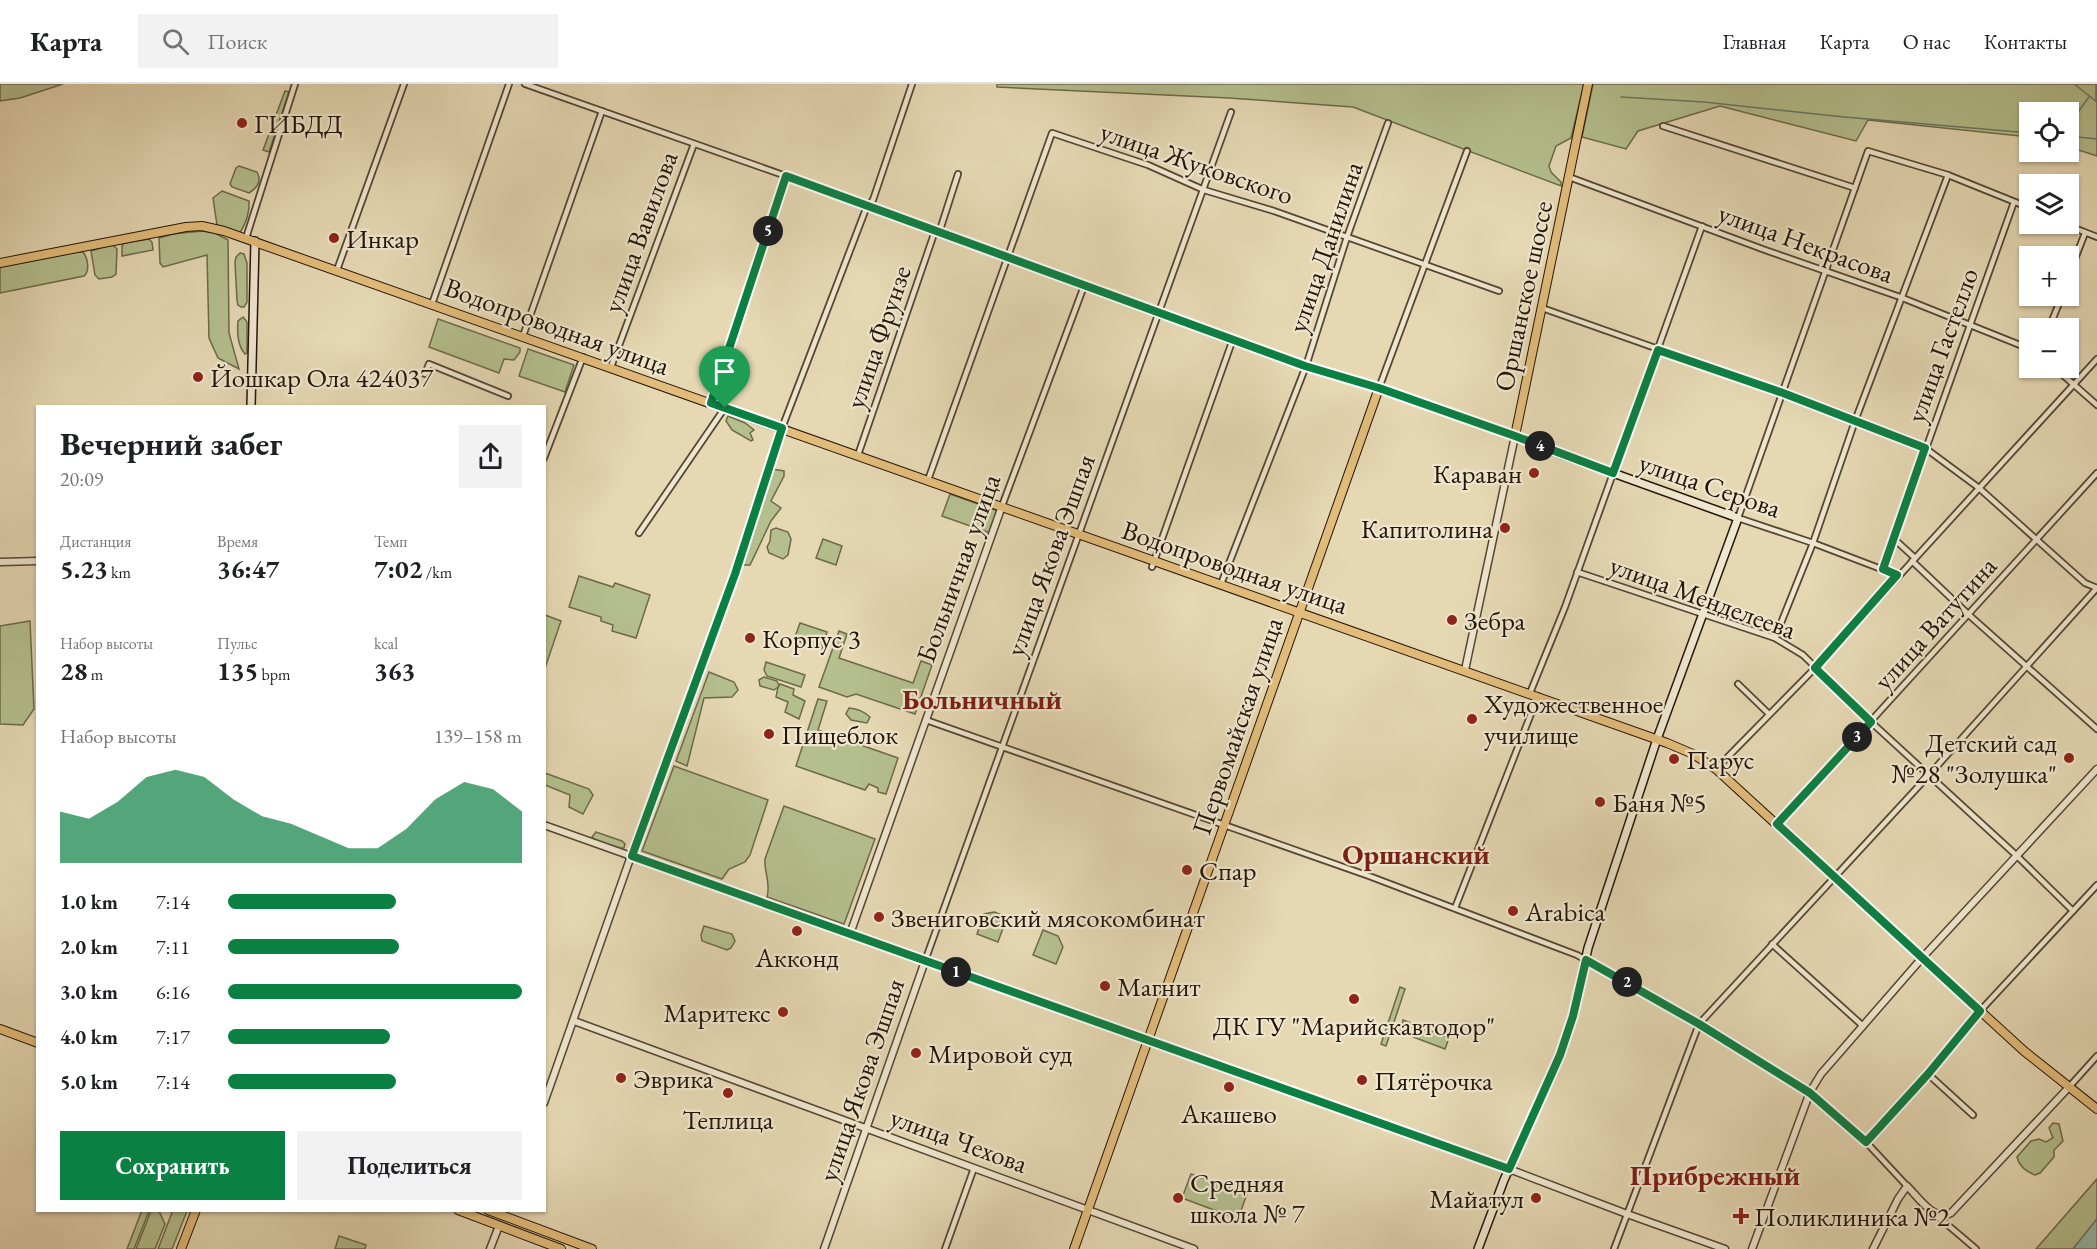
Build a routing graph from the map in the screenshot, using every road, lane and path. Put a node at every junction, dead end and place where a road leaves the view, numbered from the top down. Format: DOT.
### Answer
graph roads {
  1 [pos="296,84"];
  2 [pos="404,84"];
  3 [pos="509,84"];
  4 [pos="525,84"];
  5 [pos="912,84"];
  6 [pos="1588,84"];
  7 [pos="602,111"];
  8 [pos="1231,112"];
  9 [pos="1388,123"];
  10 [pos="1663,126"];
  11 [pos="694,144"];
  12 [pos="1467,151"];
  13 [pos="958,174"];
  14 [pos="1948,175"];
  15 [pos="786,176"];
  16 [pos="1569,177"];
  17 [pos="1855,188"];
  18 [pos="1204,190"];
  19 [pos="2014,201"];
  20 [pos="2019,203"];
  21 [pos="867,206"];
  22 [pos="1702,226"];
  23 [pos="2079,230"];
  24 [pos="937,232"];
  25 [pos="2085,233"];
  26 [pos="1347,237"];
  27 [pos="2097,237"];
  28 [pos="246,238"];
  29 [pos="255,241"];
  30 [pos="2079,249"];
  31 [pos="1008,257"];
  32 [pos="0,263"];
  33 [pos="1424,264"];
  34 [pos="337,270"];
  35 [pos="1826,272"];
  36 [pos="1084,286"];
  37 [pos="1500,291"];
  38 [pos="1900,297"];
  39 [pos="432,304"];
  40 [pos="1542,308"];
  41 [pos="1159,313"];
  42 [pos="1971,326"];
  43 [pos="523,336"];
  44 [pos="1233,339"];
  45 [pos="2019,345"];
  46 [pos="1658,350"];
  47 [pos="583,357"];
  48 [pos="2097,359"];
  49 [pos="1305,366"];
  50 [pos="611,368"];
  51 [pos="425,374"];
  52 [pos="2066,378"];
  53 [pos="2074,385"];
  54 [pos="1379,388"];
  55 [pos="1783,393"];
  56 [pos="508,396"];
  57 [pos="711,403"];
  58 [pos="251,405"];
  59 [pos="2097,405"];
  60 [pos="725,408"];
  61 [pos="1855,421"];
  62 [pos="782,428"];
  63 [pos="1515,436"];
  64 [pos="1925,448"];
  65 [pos="546,453"];
  66 [pos="858,455"];
  67 [pos="1613,473"];
  68 [pos="2097,473"];
  69 [pos="928,480"];
  70 [pos="1979,488"];
  71 [pos="1002,506"];
  72 [pos="1738,518"];
  73 [pos="639,533"];
  74 [pos="1080,534"];
  75 [pos="1893,538"];
  76 [pos="2038,539"];
  77 [pos="1813,543"];
  78 [pos="1913,559"];
  79 [pos="36,561"];
  80 [pos="0,562"];
  81 [pos="1153,564"];
  82 [pos="1883,569"];
  83 [pos="1577,572"];
  84 [pos="1897,575"];
  85 [pos="1221,584"];
  86 [pos="2097,588"];
  87 [pos="1300,612"];
  88 [pos="1969,615"];
  89 [pos="1703,616"];
  90 [pos="1775,638"];
  91 [pos="2027,666"];
  92 [pos="1815,668"];
  93 [pos="1465,670"];
  94 [pos="1738,684"];
  95 [pos="1534,695"];
  96 [pos="1769,714"];
  97 [pos="926,720"];
  98 [pos="1871,722"];
  99 [pos="2097,729"];
  100 [pos="1657,739"];
  101 [pos="1003,747"];
  102 [pos="1716,769"];
  103 [pos="2097,769"];
  104 [pos="1929,775"];
  105 [pos="1225,824"];
  106 [pos="1777,824"];
  107 [pos="546,826"];
  108 [pos="632,856"];
  109 [pos="2017,856"];
  110 [pos="1833,877"];
  111 [pos="2097,885"];
  112 [pos="1455,908"];
  113 [pos="2073,911"];
  114 [pos="850,934"];
  115 [pos="1772,944"];
  116 [pos="1922,958"];
  117 [pos="1586,960"];
  118 [pos="926,961"];
  119 [pos="1980,1011"];
  120 [pos="574,1021"];
  121 [pos="1699,1024"];
  122 [pos="1863,1026"];
  123 [pos="0,1029"];
  124 [pos="1148,1041"];
  125 [pos="36,1042"];
  126 [pos="2097,1056"];
  127 [pos="1928,1074"];
  128 [pos="2070,1086"];
  129 [pos="1810,1093"];
  130 [pos="546,1098"];
  131 [pos="2097,1109"];
  132 [pos="1973,1115"];
  133 [pos="866,1128"];
  134 [pos="1866,1142"];
  135 [pos="974,1168"];
  136 [pos="1509,1169"];
  137 [pos="1907,1186"];
  138 [pos="1088,1210"];
  139 [pos="195,1212"];
  140 [pos="463,1212"];
  141 [pos="504,1213"];
  142 [pos="1627,1214"];
  143 [pos="1936,1215"];
  144 [pos="499,1226"];
  145 [pos="181,1249"];
  146 [pos="490,1249"];
  147 [pos="561,1249"];
  148 [pos="592,1249"];
  149 [pos="824,1249"];
  150 [pos="945,1249"];
  151 [pos="1074,1249"];
  152 [pos="1194,1249"];
  153 [pos="1478,1249"];
  154 [pos="1614,1249"];
  155 [pos="1725,1249"];
  156 [pos="1752,1249"];
  157 [pos="1873,1249"];
  158 [pos="1975,1249"];
  1 -- 28 [label="street"];
  2 -- 34 [label="street"];
  3 -- 39 [label="street"];
  4 -- 7 [label="street, улица Серова"];
  5 -- 21 [label="street"];
  6 -- 16 [label="main road, Оршанское шоссе"];
  7 -- 11 [label="street, улица Серова"];
  7 -- 43 [label="street"];
  8 -- 18 [label="street, улица Якова Эшпая"];
  9 -- 26 [label="street, улица Данилина"];
  10 -- 17 [label="street"];
  11 -- 15 [label="street, улица Серова"];
  11 -- 50 [label="street, улица Вавилова"];
  12 -- 33 [label="street, Первомайская улица"];
  13 -- 24 [label="street, улица Фрунзе"];
  14 -- 17 [label="street"];
  14 -- 19 [label="street"];
  14 -- 38 [label="street"];
  15 -- 21 [label="street, улица Серова"];
  15 -- 57 [label="street"];
  16 -- 22 [label="street, улица Некрасова"];
  16 -- 40 [label="main road, Оршанское шоссе"];
  17 -- 35 [label="street"];
  18 -- 26 [label="street, улица Жуковского"];
  18 -- 31 [label="street, улица Жуковского"];
  18 -- 41 [label="street, улица Якова Эшпая"];
  19 -- 20 [label="street"];
  19 -- 42 [label="street, улица Гастелло"];
  21 -- 24 [label="street, улица Серова"];
  21 -- 62 [label="street"];
  22 -- 35 [label="street, улица Некрасова"];
  22 -- 46 [label="street"];
  23 -- 25 [label="street"];
  24 -- 31 [label="street, улица Серова"];
  24 -- 66 [label="street, улица Фрунзе"];
  25 -- 27 [label="street"];
  25 -- 30 [label="street"];
  26 -- 33 [label="street, улица Жуковского"];
  26 -- 49 [label="street, улица Данилина"];
  28 -- 29 [label="main road, Водопроводная улица"];
  28 -- 32 [label="main road, Водопроводная улица"];
  29 -- 34 [label="main road, Водопроводная улица"];
  29 -- 58 [label="main road"];
  31 -- 36 [label="street, улица Серова"];
  31 -- 69 [label="street"];
  33 -- 37 [label="street, улица Жуковского"];
  33 -- 54 [label="street, Первомайская улица"];
  34 -- 39 [label="main road, Водопроводная улица"];
  35 -- 38 [label="street, улица Некрасова"];
  35 -- 55 [label="street"];
  36 -- 41 [label="street, улица Серова"];
  36 -- 71 [label="street, Больничная улица"];
  38 -- 42 [label="street, улица Некрасова"];
  38 -- 61 [label="street"];
  39 -- 43 [label="main road, Водопроводная улица"];
  40 -- 46 [label="street"];
  40 -- 63 [label="main road, Оршанское шоссе"];
  41 -- 44 [label="street, улица Серова"];
  41 -- 74 [label="street, улица Якова Эшпая"];
  42 -- 45 [label="street, улица Некрасова"];
  42 -- 64 [label="street, улица Гастелло"];
  43 -- 47 [label="main road, Водопроводная улица"];
  44 -- 49 [label="street, улица Серова"];
  44 -- 81 [label="street"];
  46 -- 55 [label="street"];
  46 -- 67 [label="street"];
  47 -- 50 [label="main road, Водопроводная улица"];
  47 -- 65 [label="street"];
  48 -- 53 [label="street"];
  49 -- 54 [label="street, улица Серова"];
  49 -- 85 [label="street, улица Данилина"];
  50 -- 57 [label="main road, Водопроводная улица"];
  51 -- 56 [label="street"];
  52 -- 53 [label="street"];
  53 -- 59 [label="street"];
  53 -- 70 [label="street"];
  54 -- 63 [label="main road, улица Серова"];
  54 -- 87 [label="main road, Первомайская улица"];
  55 -- 61 [label="street"];
  55 -- 72 [label="street"];
  57 -- 60 [label="main road, Водопроводная улица"];
  60 -- 62 [label="main road, Водопроводная улица"];
  60 -- 73 [label="street"];
  61 -- 64 [label="street"];
  61 -- 77 [label="street"];
  62 -- 66 [label="main road, Водопроводная улица"];
  62 -- 108 [label="street"];
  63 -- 67 [label="main road, улица Серова"];
  63 -- 93 [label="street, Оршанское шоссе"];
  64 -- 70 [label="street"];
  64 -- 75 [label="street, улица Гастелло"];
  66 -- 69 [label="main road, Водопроводная улица"];
  67 -- 72 [label="main road, улица Серова"];
  67 -- 83 [label="street"];
  68 -- 76 [label="street, улица Ватутина"];
  69 -- 71 [label="main road, Водопроводная улица"];
  70 -- 76 [label="street"];
  70 -- 78 [label="street"];
  71 -- 74 [label="main road, Водопроводная улица"];
  71 -- 97 [label="street, Больничная улица"];
  72 -- 77 [label="street, улица Серова"];
  72 -- 89 [label="main road"];
  74 -- 81 [label="main road, Водопроводная улица"];
  74 -- 101 [label="street, улица Якова Эшпая"];
  75 -- 78 [label="street"];
  75 -- 82 [label="street, улица Гастелло"];
  76 -- 86 [label="street"];
  76 -- 88 [label="street, улица Ватутина"];
  77 -- 82 [label="street, улица Серова"];
  77 -- 90 [label="street"];
  78 -- 84 [label="street"];
  78 -- 88 [label="street"];
  79 -- 80 [label="street"];
  81 -- 85 [label="main road, Водопроводная улица"];
  82 -- 84 [label="street, улица Серова"];
  83 -- 89 [label="street, улица Менделеева"];
  83 -- 95 [label="street"];
  84 -- 92 [label="street"];
  85 -- 87 [label="main road, Водопроводная улица"];
  86 -- 91 [label="street"];
  87 -- 93 [label="main road, Водопроводная улица"];
  87 -- 105 [label="main road, Первомайская улица"];
  88 -- 91 [label="street"];
  88 -- 98 [label="street, улица Ватутина"];
  89 -- 90 [label="street, улица Менделеева"];
  89 -- 100 [label="main road"];
  90 -- 92 [label="street, улица Менделеева"];
  91 -- 99 [label="street"];
  91 -- 104 [label="street"];
  92 -- 96 [label="street"];
  92 -- 98 [label="street, улица Менделеева"];
  93 -- 95 [label="main road, Водопроводная улица"];
  94 -- 96 [label="street"];
  95 -- 100 [label="main road, Водопроводная улица"];
  95 -- 112 [label="street"];
  96 -- 102 [label="street"];
  97 -- 101 [label="street"];
  97 -- 114 [label="street, Больничная улица"];
  98 -- 104 [label="street, улица Менделеева"];
  98 -- 106 [label="street, улица Ватутина"];
  100 -- 102 [label="main road, Водопроводная улица"];
  100 -- 117 [label="main road"];
  101 -- 105 [label="street"];
  101 -- 118 [label="street, улица Якова Эшпая"];
  102 -- 106 [label="main road, Водопроводная улица"];
  103 -- 109 [label="street"];
  104 -- 109 [label="street, улица Менделеева"];
  104 -- 110 [label="street"];
  105 -- 112 [label="street"];
  105 -- 124 [label="main road, Первомайская улица"];
  106 -- 110 [label="main road, Водопроводная улица"];
  107 -- 108 [label="street"];
  108 -- 114 [label="street"];
  108 -- 120 [label="street"];
  109 -- 113 [label="street, улица Менделеева"];
  109 -- 116 [label="street"];
  110 -- 115 [label="street"];
  110 -- 116 [label="main road, Водопроводная улица"];
  111 -- 113 [label="street"];
  112 -- 117 [label="street"];
  113 -- 119 [label="street"];
  114 -- 118 [label="street"];
  115 -- 121 [label="street"];
  115 -- 122 [label="street"];
  116 -- 119 [label="main road, Водопроводная улица"];
  116 -- 122 [label="street"];
  117 -- 121 [label="street"];
  117 -- 136 [label="main road"];
  118 -- 124 [label="street"];
  118 -- 133 [label="street, улица Якова Эшпая"];
  119 -- 127 [label="street"];
  119 -- 128 [label="main road, Водопроводная улица"];
  120 -- 130 [label="street"];
  120 -- 133 [label="street, улица Чехова"];
  121 -- 129 [label="street"];
  121 -- 142 [label="street"];
  122 -- 129 [label="street"];
  123 -- 125 [label="main road"];
  124 -- 136 [label="street"];
  124 -- 138 [label="main road, Первомайская улица"];
  126 -- 128 [label="street"];
  127 -- 132 [label="street"];
  127 -- 134 [label="street"];
  128 -- 131 [label="main road, Водопроводная улица"];
  128 -- 143 [label="street"];
  129 -- 134 [label="street"];
  129 -- 156 [label="street"];
  133 -- 135 [label="street, улица Чехова"];
  133 -- 149 [label="street, улица Якова Эшпая"];
  134 -- 137 [label="street"];
  135 -- 138 [label="street, улица Чехова"];
  135 -- 150 [label="street"];
  136 -- 142 [label="street"];
  136 -- 153 [label="main road"];
  137 -- 143 [label="street"];
  137 -- 157 [label="street"];
  138 -- 151 [label="main road, Первомайская улица"];
  138 -- 152 [label="street, улица Чехова"];
  139 -- 145 [label="main road"];
  140 -- 144 [label="main road"];
  141 -- 144 [label="main road"];
  141 -- 148 [label="main road"];
  142 -- 154 [label="street"];
  142 -- 155 [label="street"];
  143 -- 158 [label="street"];
  144 -- 146 [label="street"];
  144 -- 147 [label="main road"];
}
